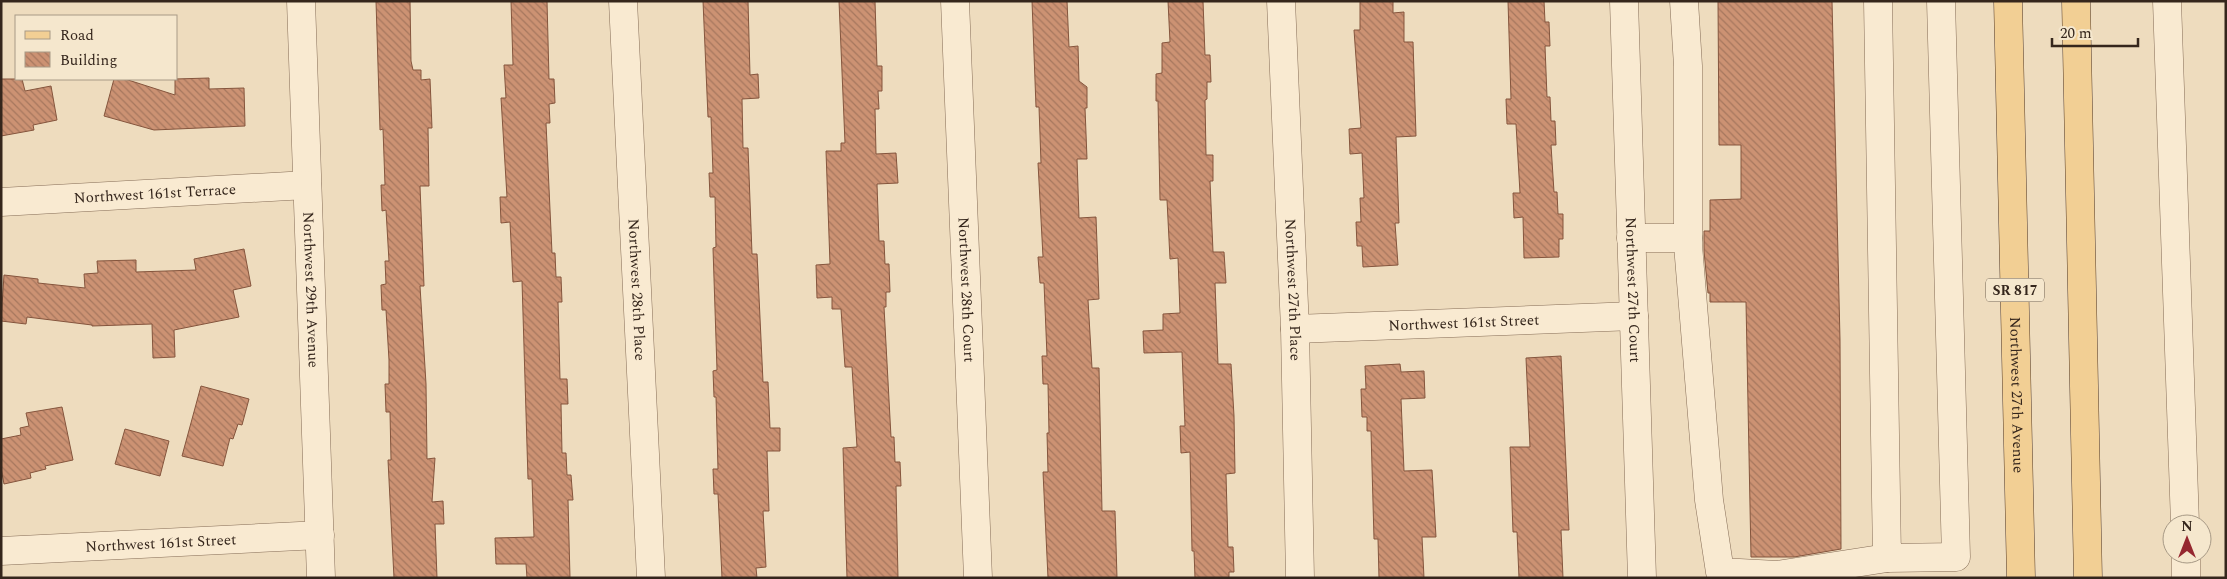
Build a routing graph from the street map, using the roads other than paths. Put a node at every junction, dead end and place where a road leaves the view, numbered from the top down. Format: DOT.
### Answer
graph roads {
  1 [pos="301,1"];
  2 [pos="623,1"];
  3 [pos="955,1"];
  4 [pos="1281,1"];
  5 [pos="1624,1"];
  6 [pos="1684,1"];
  7 [pos="1878,1"];
  8 [pos="1941,1"];
  9 [pos="2008,1"];
  10 [pos="2076,1"];
  11 [pos="2167,1"];
  12 [pos="307,185"];
  13 [pos="1,202"];
  14 [pos="1631,238"];
  15 [pos="1688,238"];
  16 [pos="1634,316"];
  17 [pos="1295,329"];
  18 [pos="2184,514"];
  19 [pos="320,535"];
  20 [pos="1,551"];
  21 [pos="1887,558"];
  22 [pos="2186,564"];
  23 [pos="1922,567"];
  24 [pos="321,578"];
  25 [pos="651,578"];
  26 [pos="978,578"];
  27 [pos="1300,578"];
  28 [pos="1642,578"];
  29 [pos="2021,578"];
  30 [pos="2088,578"];
  31 [pos="2186,578"];
  1 -- 12 [label="street, Northwest 29th Avenue"];
  2 -- 25 [label="street, Northwest 28th Place"];
  3 -- 26 [label="street, Northwest 28th Court"];
  4 -- 17 [label="street, Northwest 27th Place"];
  5 -- 14 [label="street, Northwest 27th Court"];
  6 -- 15 [label="street"];
  7 -- 21 [label="street"];
  8 -- 23 [label="street"];
  9 -- 29 [label="main road, Northwest 27th Avenue / SR 817"];
  10 -- 30 [label="main road"];
  11 -- 18 [label="street"];
  12 -- 13 [label="street, Northwest 161st Terrace"];
  12 -- 19 [label="street, Northwest 29th Avenue"];
  14 -- 15 [label="street"];
  14 -- 16 [label="street, Northwest 27th Court"];
  15 -- 21 [label="street"];
  16 -- 17 [label="street, Northwest 161st Street"];
  16 -- 28 [label="street, Northwest 27th Court"];
  17 -- 27 [label="street, Northwest 27th Place"];
  19 -- 20 [label="street, Northwest 161st Street"];
  19 -- 24 [label="street, Northwest 29th Avenue"];
  21 -- 23 [label="street"];
  22 -- 31 [label="street"];
}
